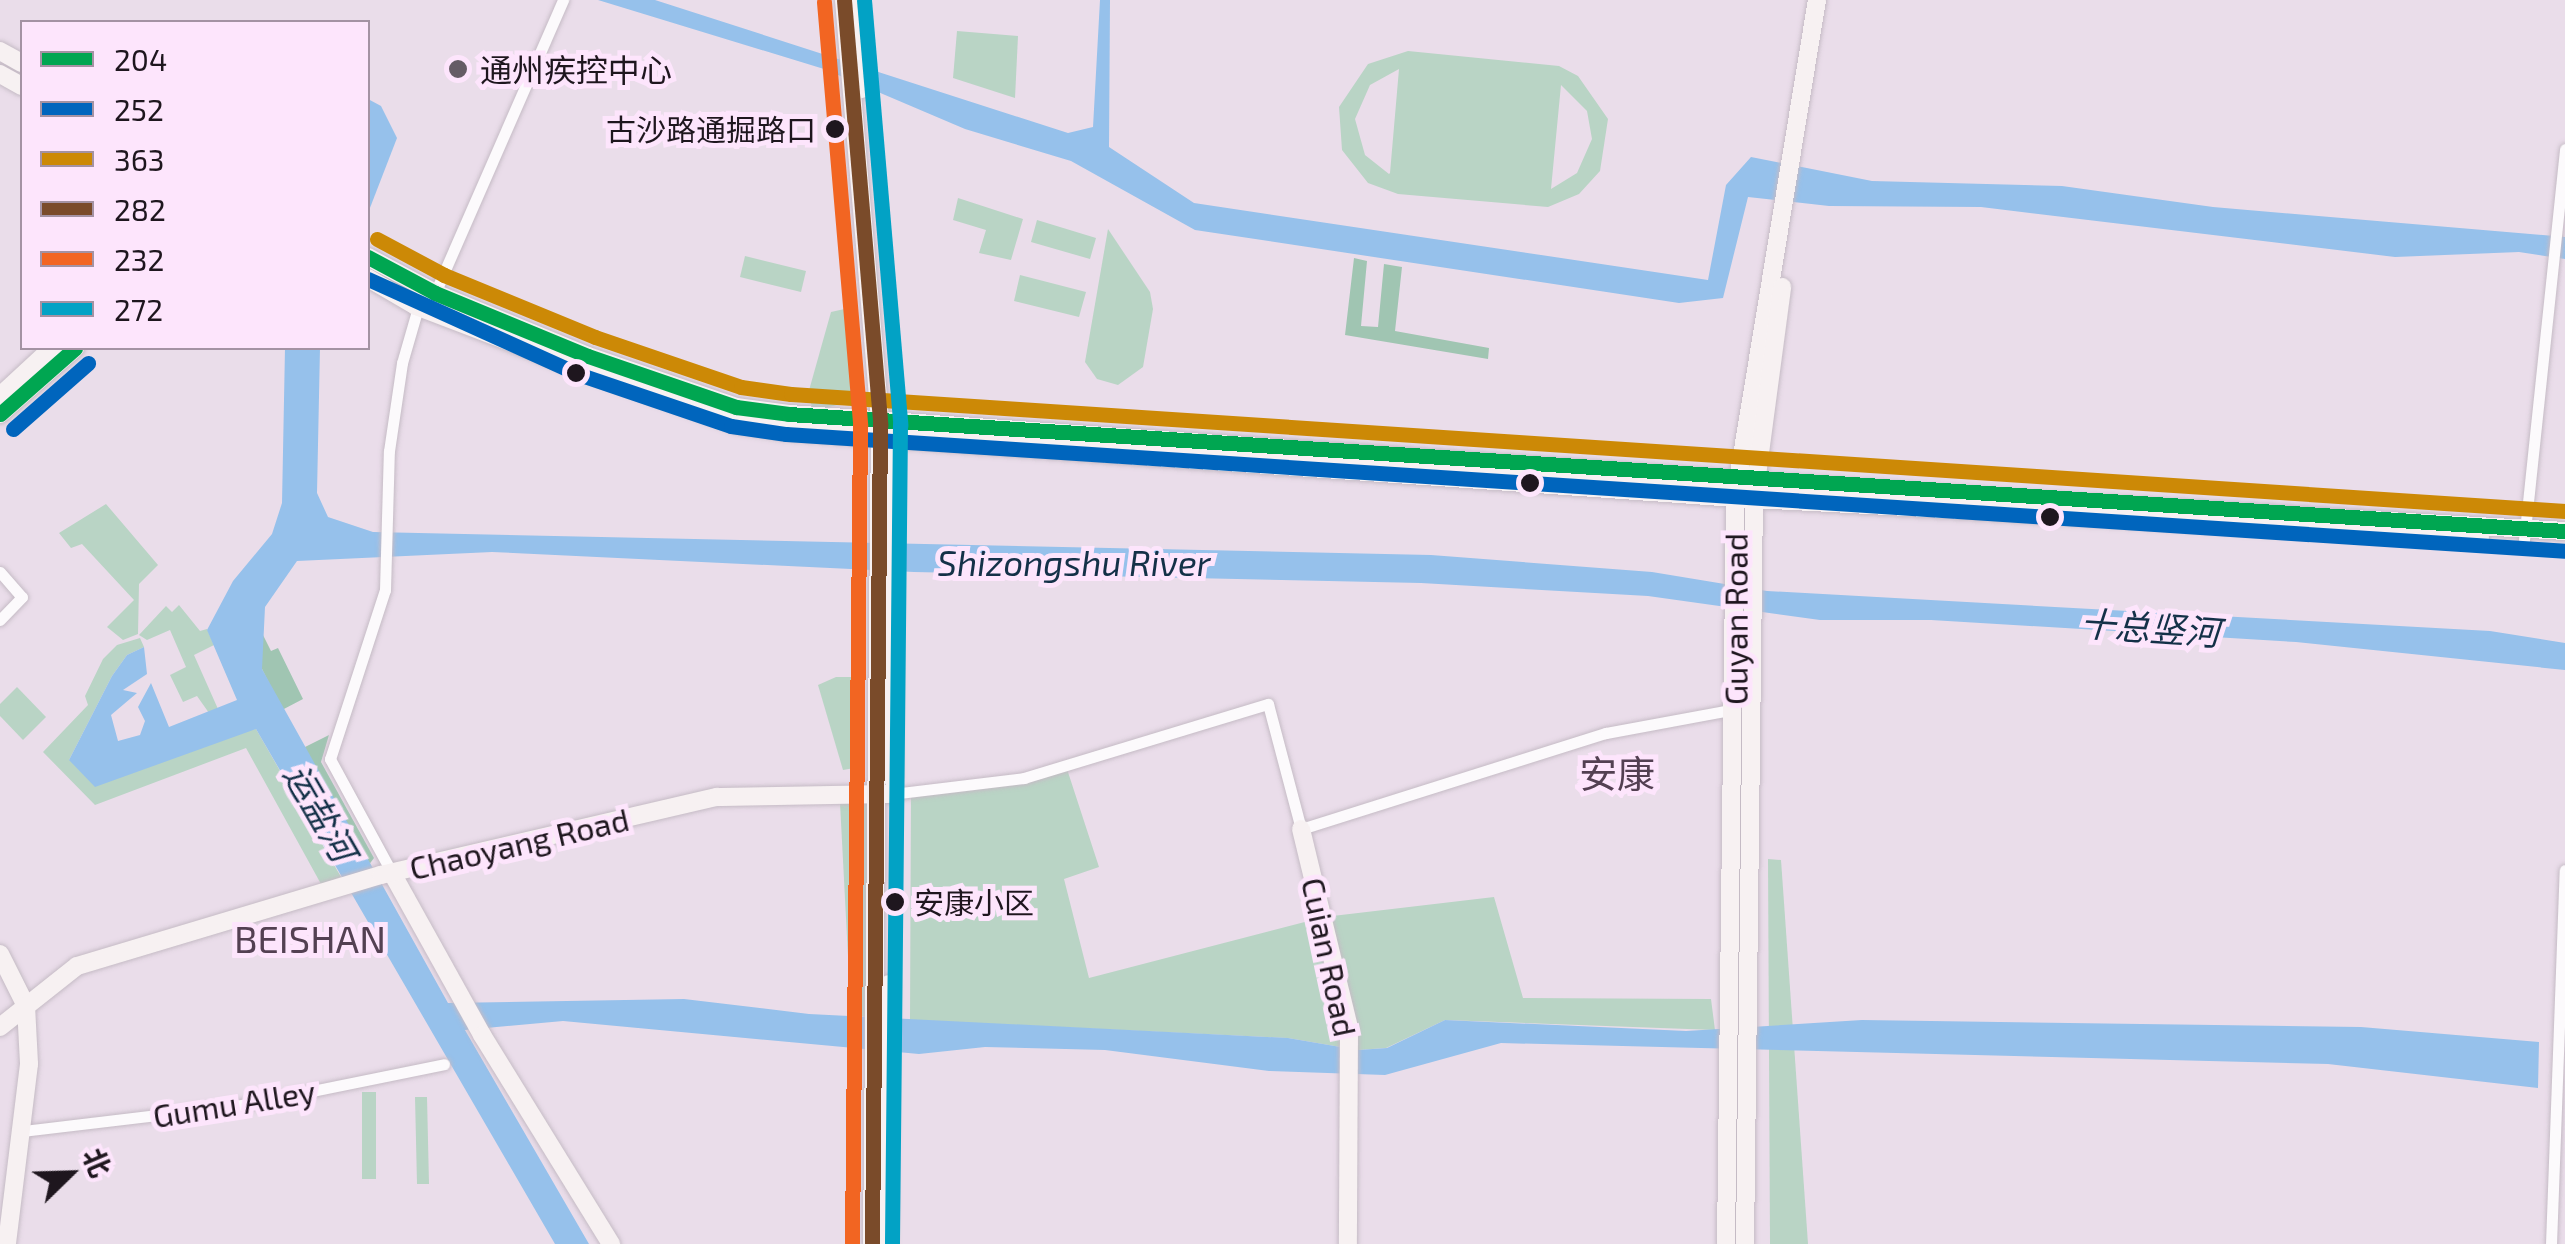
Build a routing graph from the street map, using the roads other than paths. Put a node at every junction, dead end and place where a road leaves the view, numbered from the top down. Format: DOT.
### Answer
graph roads {
  1 [pos="563,0"];
  2 [pos="844,0"];
  3 [pos="858,0"];
  4 [pos="1817,0"];
  5 [pos="1826,0"];
  6 [pos="2565,149"];
  7 [pos="1796,163"];
  8 [pos="370,257"];
  9 [pos="370,279"];
  10 [pos="430,290"];
  11 [pos="416,306"];
  12 [pos="50,350"];
  13 [pos="73,350"];
  14 [pos="0,396"];
  15 [pos="0,414"];
  16 [pos="886,433"];
  17 [pos="1745,489"];
  18 [pos="2565,530"];
  19 [pos="2524,534"];
  20 [pos="2565,541"];
  21 [pos="0,572"];
  22 [pos="0,620"];
  23 [pos="1745,708"];
  24 [pos="886,794"];
  25 [pos="1301,830"];
  26 [pos="2565,870"];
  27 [pos="386,874"];
  28 [pos="2564,909"];
  29 [pos="0,954"];
  30 [pos="26,1006"];
  31 [pos="0,1027"];
  32 [pos="1736,1061"];
  33 [pos="444,1064"];
  34 [pos="882,1068"];
  35 [pos="22,1131"];
  36 [pos="2560,1174"];
  37 [pos="7,1244"];
  38 [pos="611,1244"];
  39 [pos="872,1244"];
  40 [pos="887,1244"];
  41 [pos="1348,1244"];
  42 [pos="1726,1244"];
  43 [pos="1745,1244"];
  44 [pos="2551,1244"];
  1 -- 10 [label="street"];
  2 -- 16 [label="main road"];
  3 -- 16 [label="main road"];
  4 -- 7 [label="main road, Guyan Road"];
  5 -- 7 [label="main road, Guyan Road"];
  6 -- 19 [label="street"];
  7 -- 17 [label="main road, Guyan Road"];
  8 -- 10 [label="main road"];
  9 -- 11 [label="main road"];
  10 -- 11 [label="street"];
  10 -- 16 [label="main road"];
  11 -- 16 [label="main road"];
  11 -- 27 [label="street"];
  12 -- 14 [label="main road"];
  13 -- 15 [label="main road"];
  16 -- 17 [label="main road"];
  16 -- 24 [label="main road"];
  17 -- 19 [label="main road"];
  17 -- 23 [label="main road, Guyan Road"];
  18 -- 19 [label="main road"];
  19 -- 20 [label="main road"];
  21 -- 22 [label="street"];
  23 -- 25 [label="street"];
  23 -- 32 [label="main road, Guyan Road"];
  24 -- 25 [label="street"];
  24 -- 27 [label="main road, Chaoyang Road"];
  24 -- 34 [label="main road"];
  25 -- 41 [label="main road, Cuian Road"];
  26 -- 28 [label="street"];
  27 -- 30 [label="main road, Chaoyang Road"];
  27 -- 38 [label="main road"];
  28 -- 36 [label="street"];
  29 -- 30 [label="main road"];
  30 -- 31 [label="main road, Chaoyang Road"];
  30 -- 35 [label="main road"];
  32 -- 42 [label="main road, Guyan Road"];
  32 -- 43 [label="main road, Guyan Road"];
  33 -- 35 [label="street, Gumu Alley"];
  34 -- 39 [label="main road"];
  34 -- 40 [label="main road"];
  35 -- 37 [label="main road"];
  36 -- 44 [label="street"];
}
